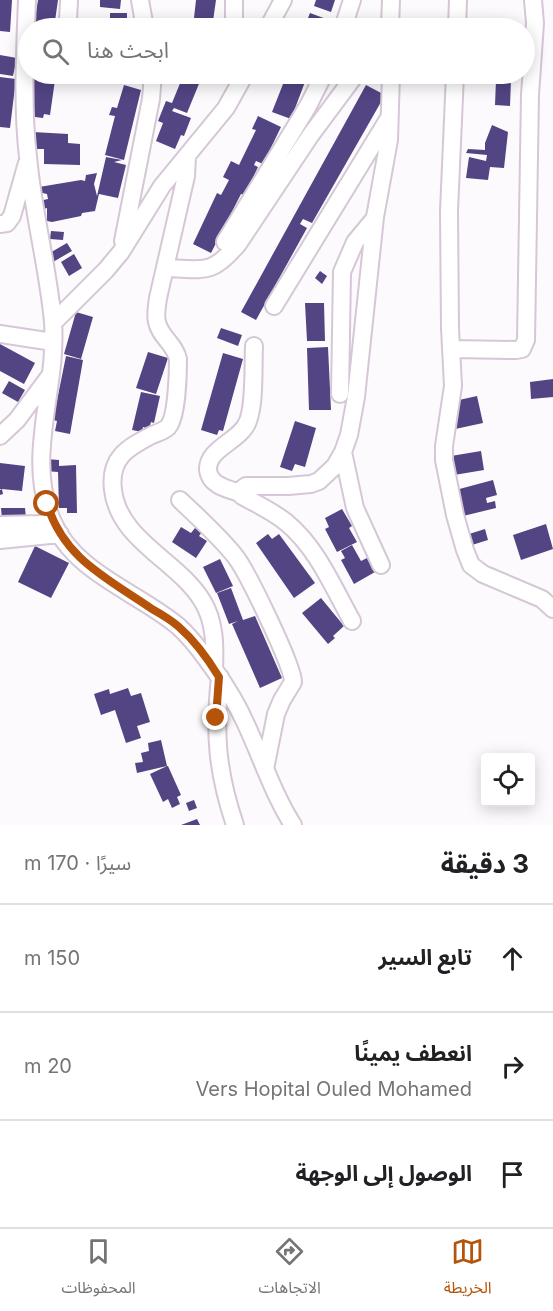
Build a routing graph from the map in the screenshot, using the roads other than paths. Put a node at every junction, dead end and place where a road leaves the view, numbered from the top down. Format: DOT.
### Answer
graph roads {
  1 [pos="27,0"];
  2 [pos="69,0"];
  3 [pos="140,0"];
  4 [pos="234,0"];
  5 [pos="283,0"];
  6 [pos="352,0"];
  7 [pos="391,0"];
  8 [pos="458,0"];
  9 [pos="533,0"];
  10 [pos="27,18"];
  11 [pos="68,18"];
  12 [pos="143,18"];
  13 [pos="234,18"];
  14 [pos="273,18"];
  15 [pos="346,18"];
  16 [pos="390,18"];
  17 [pos="457,18"];
  18 [pos="535,18"];
  19 [pos="25,84"];
  20 [pos="152,84"];
  21 [pos="229,84"];
  22 [pos="239,84"];
  23 [pos="319,84"];
  24 [pos="349,84"];
  25 [pos="391,84"];
  26 [pos="455,84"];
  27 [pos="531,84"];
  28 [pos="226,108"];
  29 [pos="392,114"];
  30 [pos="187,156"];
  31 [pos="28,160"];
  32 [pos="375,217"];
  33 [pos="0,224"];
  34 [pos="225,242"];
  35 [pos="121,252"];
  36 [pos="165,268"];
  37 [pos="274,306"];
  38 [pos="53,323"];
  39 [pos="3,336"];
  40 [pos="53,342"];
  41 [pos="254,346"];
  42 [pos="452,349"];
  43 [pos="51,375"];
  44 [pos="340,393"];
  45 [pos="0,436"];
  46 [pos="343,452"];
  47 [pos="240,493"];
  48 [pos="180,500"];
  49 [pos="0,525"];
  50 [pos="56,527"];
  51 [pos="0,540"];
  52 [pos="381,565"];
  53 [pos="553,609"];
  54 [pos="352,621"];
  55 [pos="217,673"];
  56 [pos="265,769"];
  57 [pos="235,825"];
  58 [pos="293,825"];
  1 -- 10 [label="street"];
  2 -- 11 [label="street"];
  3 -- 12 [label="street"];
  4 -- 13 [label="street"];
  5 -- 14 [label="street"];
  6 -- 15 [label="street"];
  7 -- 16 [label="street"];
  8 -- 17 [label="street"];
  9 -- 18 [label="street"];
  19 -- 31 [label="street"];
  20 -- 35 [label="street"];
  21 -- 28 [label="street"];
  22 -- 28 [label="street"];
  23 -- 34 [label="street"];
  24 -- 36 [label="street"];
  25 -- 29 [label="street"];
  26 -- 42 [label="street"];
  27 -- 42 [label="street"];
  28 -- 30 [label="street"];
  29 -- 32 [label="street"];
  29 -- 37 [label="street"];
  30 -- 35 [label="street"];
  30 -- 36 [label="street"];
  31 -- 33 [label="street"];
  31 -- 38 [label="street"];
  32 -- 44 [label="street"];
  32 -- 46 [label="street"];
  35 -- 38 [label="street"];
  36 -- 55 [label="street"];
  38 -- 40 [label="street"];
  39 -- 40 [label="street"];
  40 -- 43 [label="street"];
  41 -- 47 [label="street"];
  42 -- 53 [label="street"];
  43 -- 45 [label="street"];
  43 -- 50 [label="street"];
  46 -- 47 [label="street"];
  46 -- 52 [label="street"];
  47 -- 54 [label="street"];
  48 -- 56 [label="street"];
  49 -- 50 [label="street"];
  50 -- 51 [label="street"];
  50 -- 55 [label="street"];
  55 -- 56 [label="street"];
  55 -- 57 [label="street"];
  56 -- 58 [label="street"];
}
